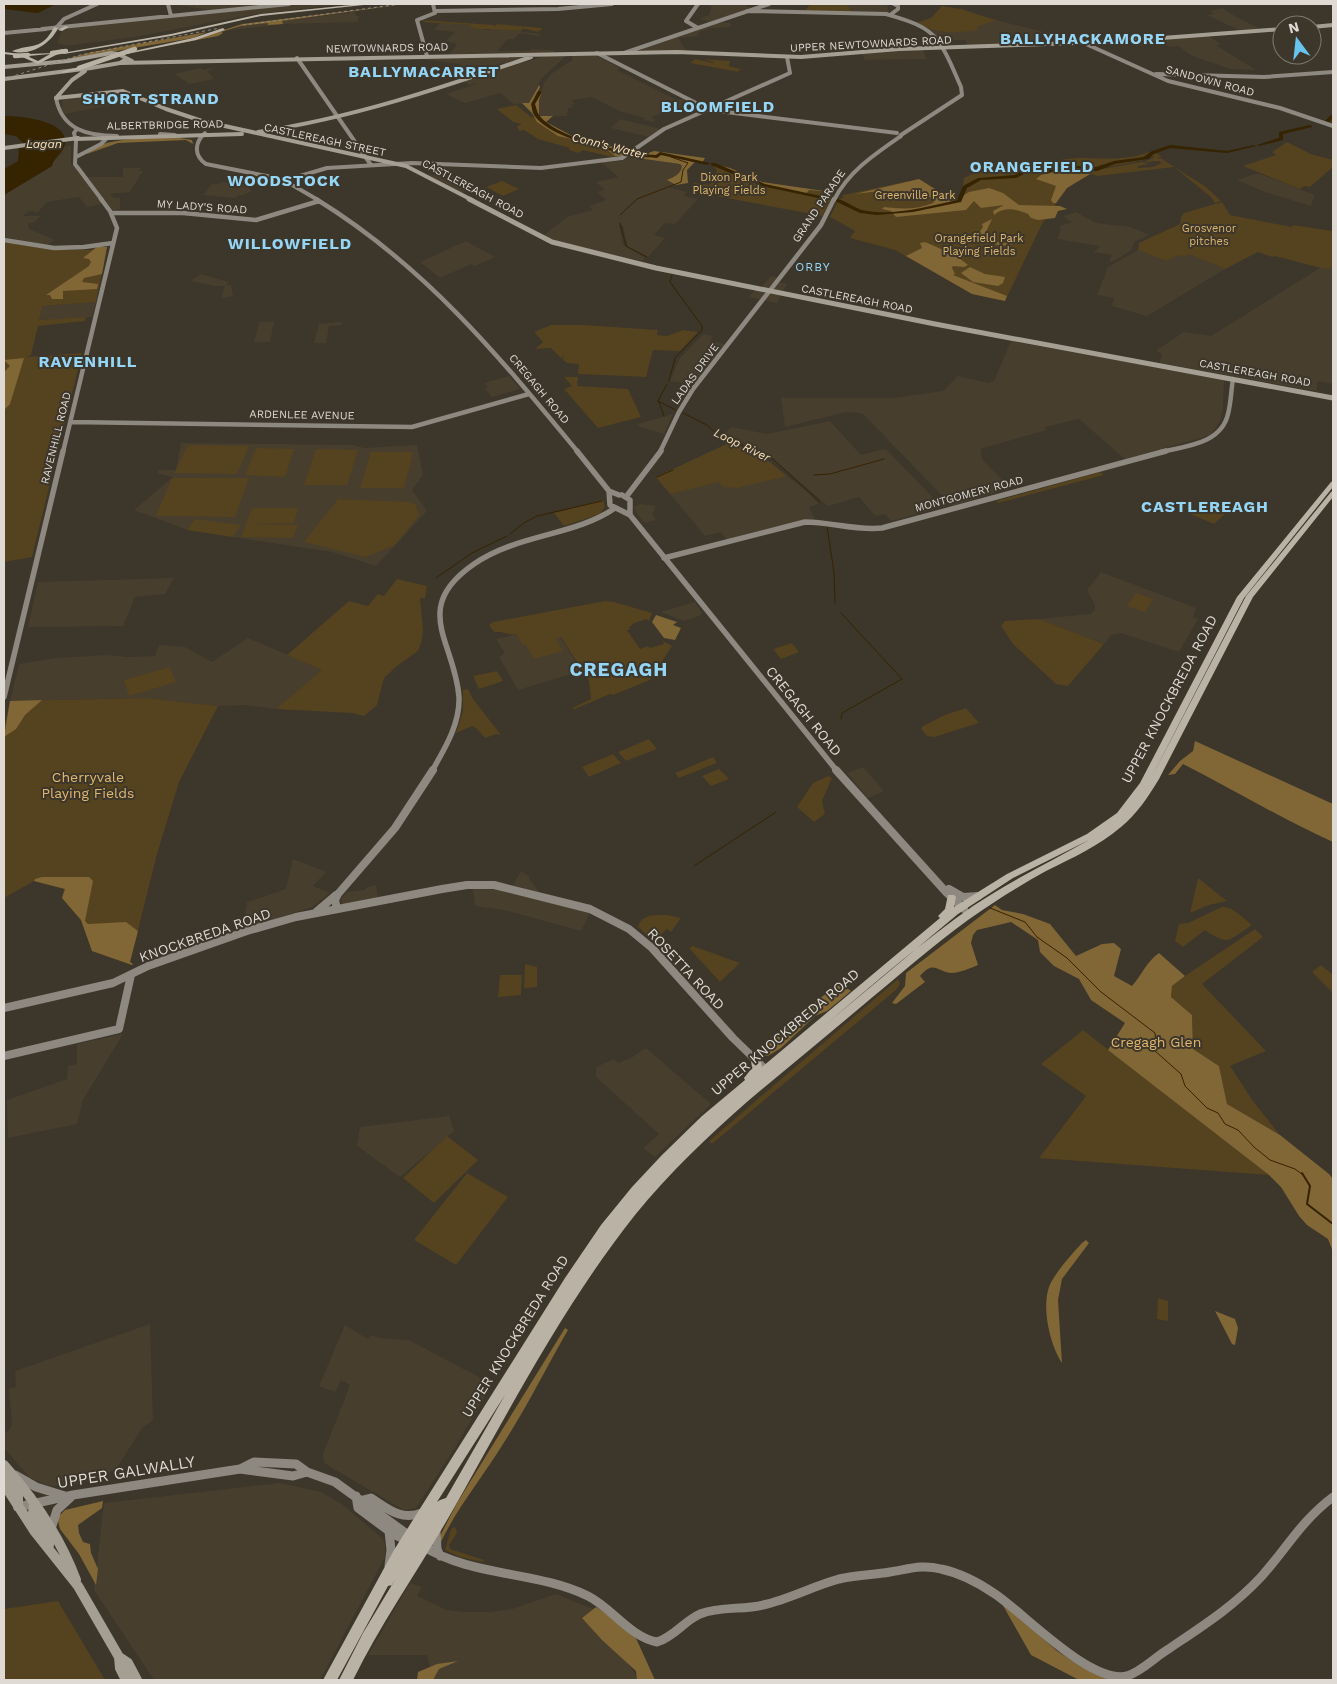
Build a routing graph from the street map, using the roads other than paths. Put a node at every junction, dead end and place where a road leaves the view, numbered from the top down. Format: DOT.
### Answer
graph roads {
  1 [pos="97,4"];
  2 [pos="168,4"];
  3 [pos="289,4"];
  4 [pos="357,4"];
  5 [pos="371,4"];
  6 [pos="433,4"];
  7 [pos="611,4"];
  8 [pos="698,4"];
  9 [pos="769,4"];
  10 [pos="894,4"];
  11 [pos="331,8"];
  12 [pos="171,10"];
  13 [pos="435,11"];
  14 [pos="747,11"];
  15 [pos="176,15"];
  16 [pos="890,15"];
  17 [pos="170,16"];
  18 [pos="81,25"];
  19 [pos="68,26"];
  20 [pos="57,27"];
  21 [pos="698,28"];
  22 [pos="1272,30"];
  23 [pos="4,33"];
  24 [pos="210,34"];
  25 [pos="153,37"];
  26 [pos="45,44"];
  27 [pos="54,44"];
  28 [pos="1086,44"];
  29 [pos="942,48"];
  30 [pos="634,49"];
  31 [pos="65,51"];
  32 [pos="4,52"];
  33 [pos="640,52"];
  34 [pos="624,53"];
  35 [pos="538,54"];
  36 [pos="544,54"];
  37 [pos="597,54"];
  38 [pos="524,55"];
  39 [pos="427,56"];
  40 [pos="787,57"];
  41 [pos="4,58"];
  42 [pos="297,58"];
  43 [pos="126,60"];
  44 [pos="522,60"];
  45 [pos="38,63"];
  46 [pos="517,64"];
  47 [pos="4,68"];
  48 [pos="91,68"];
  49 [pos="494,70"];
  50 [pos="63,72"];
  51 [pos="1333,72"];
  52 [pos="487,73"];
  53 [pos="1151,73"];
  54 [pos="4,79"];
  55 [pos="72,80"];
  56 [pos="60,96"];
  57 [pos="76,96"];
  58 [pos="717,109"];
  59 [pos="710,110"];
  60 [pos="339,118"];
  61 [pos="1333,126"];
  62 [pos="74,128"];
  63 [pos="229,128"];
  64 [pos="222,133"];
  65 [pos="251,133"];
  66 [pos="898,135"];
  67 [pos="104,136"];
  68 [pos="137,137"];
  69 [pos="201,138"];
  70 [pos="75,139"];
  71 [pos="5,148"];
  72 [pos="75,149"];
  73 [pos="82,152"];
  74 [pos="76,157"];
  75 [pos="366,158"];
  76 [pos="395,164"];
  77 [pos="371,165"];
  78 [pos="410,165"];
  79 [pos="283,181"];
  80 [pos="319,201"];
  81 [pos="111,213"];
  82 [pos="4,240"];
  83 [pos="112,246"];
  84 [pos="769,292"];
  85 [pos="1233,379"];
  86 [pos="529,394"];
  87 [pos="1333,398"];
  88 [pos="71,422"];
  89 [pos="1333,483"];
  90 [pos="609,491"];
  91 [pos="1333,493"];
  92 [pos="619,495"];
  93 [pos="626,497"];
  94 [pos="610,500"];
  95 [pos="629,504"];
  96 [pos="616,508"];
  97 [pos="630,515"];
  98 [pos="1277,543"];
  99 [pos="664,558"];
  100 [pos="1258,573"];
  101 [pos="1200,662"];
  102 [pos="1196,682"];
  103 [pos="4,697"];
  104 [pos="1027,877"];
  105 [pos="941,886"];
  106 [pos="338,894"];
  107 [pos="978,896"];
  108 [pos="951,897"];
  109 [pos="961,906"];
  110 [pos="337,909"];
  111 [pos="311,914"];
  112 [pos="970,914"];
  113 [pos="907,951"];
  114 [pos="894,968"];
  115 [pos="131,975"];
  116 [pos="4,1008"];
  117 [pos="4,1056"];
  118 [pos="756,1060"];
  119 [pos="766,1070"];
  120 [pos="706,1119"];
  121 [pos="625,1211"];
  122 [pos="7,1470"];
  123 [pos="468,1472"];
  124 [pos="4,1484"];
  125 [pos="70,1496"];
  126 [pos="1333,1497"];
  127 [pos="359,1498"];
  128 [pos="34,1503"];
  129 [pos="18,1507"];
  130 [pos="424,1513"];
  131 [pos="443,1515"];
  132 [pos="51,1531"];
  133 [pos="389,1532"];
  134 [pos="414,1541"];
  135 [pos="54,1556"];
  136 [pos="440,1556"];
  137 [pos="388,1569"];
  138 [pos="78,1586"];
  139 [pos="371,1600"];
  140 [pos="119,1657"];
  141 [pos="126,1680"];
  142 [pos="137,1680"];
  143 [pos="330,1680"];
  144 [pos="346,1680"];
  1 -- 20 [label="street"];
  2 -- 12 [label="street"];
  3 -- 15 [label="street"];
  4 -- 25 [label="highway"];
  5 -- 11 [label="highway"];
  6 -- 13 [label="street"];
  7 -- 13 [label="street"];
  8 -- 21 [label="street"];
  9 -- 14 [label="street"];
  10 -- 16 [label="street"];
  11 -- 24 [label="highway"];
  11 -- 31 [label="highway"];
  12 -- 15 [label="street"];
  12 -- 17 [label="street"];
  13 -- 39 [label="street"];
  14 -- 16 [label="street"];
  14 -- 21 [label="street"];
  15 -- 17 [label="street"];
  16 -- 29 [label="street"];
  17 -- 18 [label="street"];
  18 -- 19 [label="street"];
  18 -- 20 [label="street"];
  19 -- 20 [label="highway"];
  20 -- 23 [label="street"];
  20 -- 26 [label="highway"];
  20 -- 27 [label="highway"];
  21 -- 30 [label="street"];
  22 -- 28 [label="main road, UPPER NEWTOWNARDS ROAD"];
  24 -- 43 [label="highway"];
  24 -- 50 [label="highway, bridge"];
  25 -- 31 [label="highway"];
  26 -- 27 [label="highway"];
  26 -- 32 [label="highway"];
  27 -- 31 [label="highway"];
  28 -- 29 [label="main road, UPPER NEWTOWNARDS ROAD"];
  28 -- 53 [label="street, SANDOWN ROAD"];
  29 -- 40 [label="main road, UPPER NEWTOWNARDS ROAD"];
  29 -- 66 [label="street, GRAND PARADE"];
  30 -- 33 [label="street"];
  30 -- 34 [label="street"];
  31 -- 41 [label="highway, bridge"];
  31 -- 45 [label="highway"];
  32 -- 45 [label="highway"];
  33 -- 34 [label="main road, NEWTOWNARDS ROAD"];
  33 -- 40 [label="main road, UPPER NEWTOWNARDS ROAD"];
  34 -- 37 [label="main road, NEWTOWNARDS ROAD"];
  35 -- 36 [label="main road, NEWTOWNARDS ROAD"];
  35 -- 38 [label="main road, NEWTOWNARDS ROAD"];
  35 -- 44 [label="main road, ALBERTBRIDGE ROAD"];
  36 -- 37 [label="main road, NEWTOWNARDS ROAD"];
  36 -- 46 [label="main road, ALBERTBRIDGE ROAD"];
  37 -- 59 [label="street"];
  38 -- 39 [label="main road, NEWTOWNARDS ROAD"];
  38 -- 44 [label="main road"];
  39 -- 42 [label="main road, NEWTOWNARDS ROAD"];
  40 -- 58 [label="street"];
  42 -- 43 [label="main road, NEWTOWNARDS ROAD"];
  42 -- 60 [label="street"];
  43 -- 45 [label="main road"];
  43 -- 48 [label="main road"];
  44 -- 49 [label="main road, ALBERTBRIDGE ROAD"];
  45 -- 47 [label="main road"];
  46 -- 49 [label="main road"];
  46 -- 52 [label="main road, ALBERTBRIDGE ROAD"];
  48 -- 50 [label="main road"];
  48 -- 55 [label="main road"];
  49 -- 52 [label="main road, ALBERTBRIDGE ROAD"];
  50 -- 54 [label="main road"];
  50 -- 55 [label="main road"];
  51 -- 53 [label="street"];
  52 -- 60 [label="main road, ALBERTBRIDGE ROAD"];
  53 -- 61 [label="street, SANDOWN ROAD"];
  55 -- 56 [label="main road"];
  56 -- 57 [label="main road"];
  56 -- 57 [label="main road"];
  56 -- 62 [label="street"];
  57 -- 63 [label="main road"];
  58 -- 59 [label="street"];
  58 -- 66 [label="street"];
  59 -- 78 [label="street"];
  60 -- 65 [label="main road, ALBERTBRIDGE ROAD"];
  60 -- 75 [label="street"];
  62 -- 67 [label="street"];
  62 -- 70 [label="street, RAVENHILL ROAD"];
  63 -- 64 [label="main road"];
  63 -- 65 [label="main road"];
  64 -- 65 [label="main road, ALBERTBRIDGE ROAD"];
  64 -- 69 [label="main road, ALBERTBRIDGE ROAD"];
  65 -- 69 [label="main road, ALBERTBRIDGE ROAD"];
  65 -- 75 [label="main road, CASTLEREAGH STREET"];
  66 -- 84 [label="street, GRAND PARADE"];
  67 -- 68 [label="street"];
  67 -- 68 [label="main road, ALBERTBRIDGE ROAD"];
  67 -- 69 [label="main road, ALBERTBRIDGE ROAD"];
  67 -- 70 [label="main road, ALBERTBRIDGE ROAD"];
  67 -- 70 [label="main road, ALBERTBRIDGE ROAD"];
  67 -- 73 [label="street"];
  68 -- 69 [label="main road, ALBERTBRIDGE ROAD"];
  69 -- 79 [label="street, CREGAGH ROAD"];
  70 -- 71 [label="main road, ALBERTBRIDGE ROAD"];
  70 -- 72 [label="street, RAVENHILL ROAD"];
  72 -- 73 [label="street"];
  72 -- 74 [label="street, RAVENHILL ROAD"];
  73 -- 74 [label="street"];
  74 -- 81 [label="street, RAVENHILL ROAD"];
  75 -- 76 [label="main road, CASTLEREAGH STREET"];
  75 -- 77 [label="street"];
  76 -- 77 [label="street"];
  76 -- 78 [label="main road, CASTLEREAGH ROAD"];
  77 -- 79 [label="street"];
  78 -- 84 [label="main road, CASTLEREAGH ROAD"];
  79 -- 80 [label="street, CREGAGH ROAD"];
  80 -- 81 [label="street, MY LADY'S ROAD"];
  80 -- 86 [label="street, CREGAGH ROAD"];
  81 -- 83 [label="street, RAVENHILL ROAD"];
  82 -- 83 [label="street"];
  83 -- 88 [label="street, RAVENHILL ROAD"];
  84 -- 85 [label="main road, CASTLEREAGH ROAD"];
  84 -- 93 [label="street, LADAS DRIVE"];
  85 -- 87 [label="main road, CASTLEREAGH ROAD"];
  85 -- 99 [label="street, MONTGOMERY ROAD"];
  86 -- 88 [label="street, ARDENLEE AVENUE"];
  86 -- 90 [label="street, CREGAGH ROAD"];
  88 -- 103 [label="street, RAVENHILL ROAD"];
  89 -- 100 [label="highway, UPPER KNOCKBREDA ROAD"];
  90 -- 92 [label="street, CREGAGH ROAD"];
  90 -- 94 [label="street"];
  91 -- 104 [label="highway, UPPER KNOCKBREDA ROAD"];
  92 -- 93 [label="street, CREGAGH ROAD"];
  92 -- 94 [label="street"];
  93 -- 95 [label="street"];
  94 -- 96 [label="street"];
  95 -- 96 [label="street"];
  95 -- 97 [label="street"];
  96 -- 97 [label="street, CREGAGH ROAD"];
  96 -- 106 [label="street"];
  97 -- 99 [label="street, CREGAGH ROAD"];
  98 -- 100 [label="highway"];
  99 -- 105 [label="street, CREGAGH ROAD"];
  100 -- 102 [label="highway, UPPER KNOCKBREDA ROAD"];
  101 -- 102 [label="highway"];
  102 -- 107 [label="highway, UPPER KNOCKBREDA ROAD"];
  104 -- 109 [label="highway"];
  104 -- 112 [label="highway, UPPER KNOCKBREDA ROAD"];
  105 -- 107 [label="street"];
  105 -- 108 [label="street, CREGAGH ROAD"];
  106 -- 110 [label="street"];
  106 -- 111 [label="street"];
  107 -- 109 [label="highway, UPPER KNOCKBREDA ROAD"];
  108 -- 109 [label="street, CREGAGH ROAD"];
  108 -- 113 [label="highway"];
  109 -- 112 [label="street, CREGAGH ROAD"];
  109 -- 113 [label="highway, UPPER KNOCKBREDA ROAD"];
  110 -- 111 [label="street, ROSETTA ROAD"];
  110 -- 118 [label="street, ROSETTA ROAD"];
  111 -- 115 [label="street, KNOCKBREDA ROAD"];
  112 -- 114 [label="highway, UPPER KNOCKBREDA ROAD"];
  113 -- 114 [label="highway, UPPER KNOCKBREDA ROAD"];
  114 -- 119 [label="highway, UPPER KNOCKBREDA ROAD"];
  114 -- 121 [label="highway, UPPER KNOCKBREDA ROAD"];
  115 -- 116 [label="street"];
  115 -- 117 [label="street, KNOCKBREDA ROAD"];
  118 -- 119 [label="street, ROSETTA ROAD"];
  118 -- 120 [label="highway"];
  119 -- 120 [label="highway, UPPER KNOCKBREDA ROAD"];
  120 -- 121 [label="highway, UPPER KNOCKBREDA ROAD"];
  121 -- 123 [label="highway, UPPER KNOCKBREDA ROAD"];
  121 -- 130 [label="highway, UPPER KNOCKBREDA ROAD"];
  122 -- 125 [label="street"];
  122 -- 128 [label="main road"];
  122 -- 129 [label="main road"];
  123 -- 131 [label="highway, UPPER KNOCKBREDA ROAD"];
  123 -- 134 [label="highway"];
  124 -- 129 [label="main road"];
  125 -- 127 [label="street, UPPER GALWALLY"];
  125 -- 128 [label="street, UPPER GALWALLY"];
  125 -- 132 [label="street"];
  126 -- 136 [label="street"];
  127 -- 130 [label="street"];
  127 -- 133 [label="street"];
  127 -- 134 [label="street, UPPER GALWALLY"];
  128 -- 129 [label="street, UPPER GALWALLY"];
  128 -- 132 [label="main road"];
  128 -- 135 [label="main road"];
  129 -- 135 [label="main road"];
  130 -- 134 [label="highway, UPPER KNOCKBREDA ROAD"];
  131 -- 134 [label="highway, UPPER KNOCKBREDA ROAD"];
  131 -- 136 [label="street"];
  132 -- 138 [label="main road"];
  133 -- 134 [label="street"];
  133 -- 137 [label="street"];
  134 -- 136 [label="street"];
  134 -- 137 [label="highway, UPPER KNOCKBREDA ROAD"];
  134 -- 139 [label="highway"];
  134 -- 144 [label="highway, UPPER KNOCKBREDA ROAD"];
  135 -- 138 [label="main road"];
  137 -- 139 [label="highway, UPPER KNOCKBREDA ROAD"];
  138 -- 140 [label="main road"];
  139 -- 143 [label="highway, UPPER KNOCKBREDA ROAD"];
  140 -- 141 [label="main road"];
  140 -- 142 [label="main road"];
}
